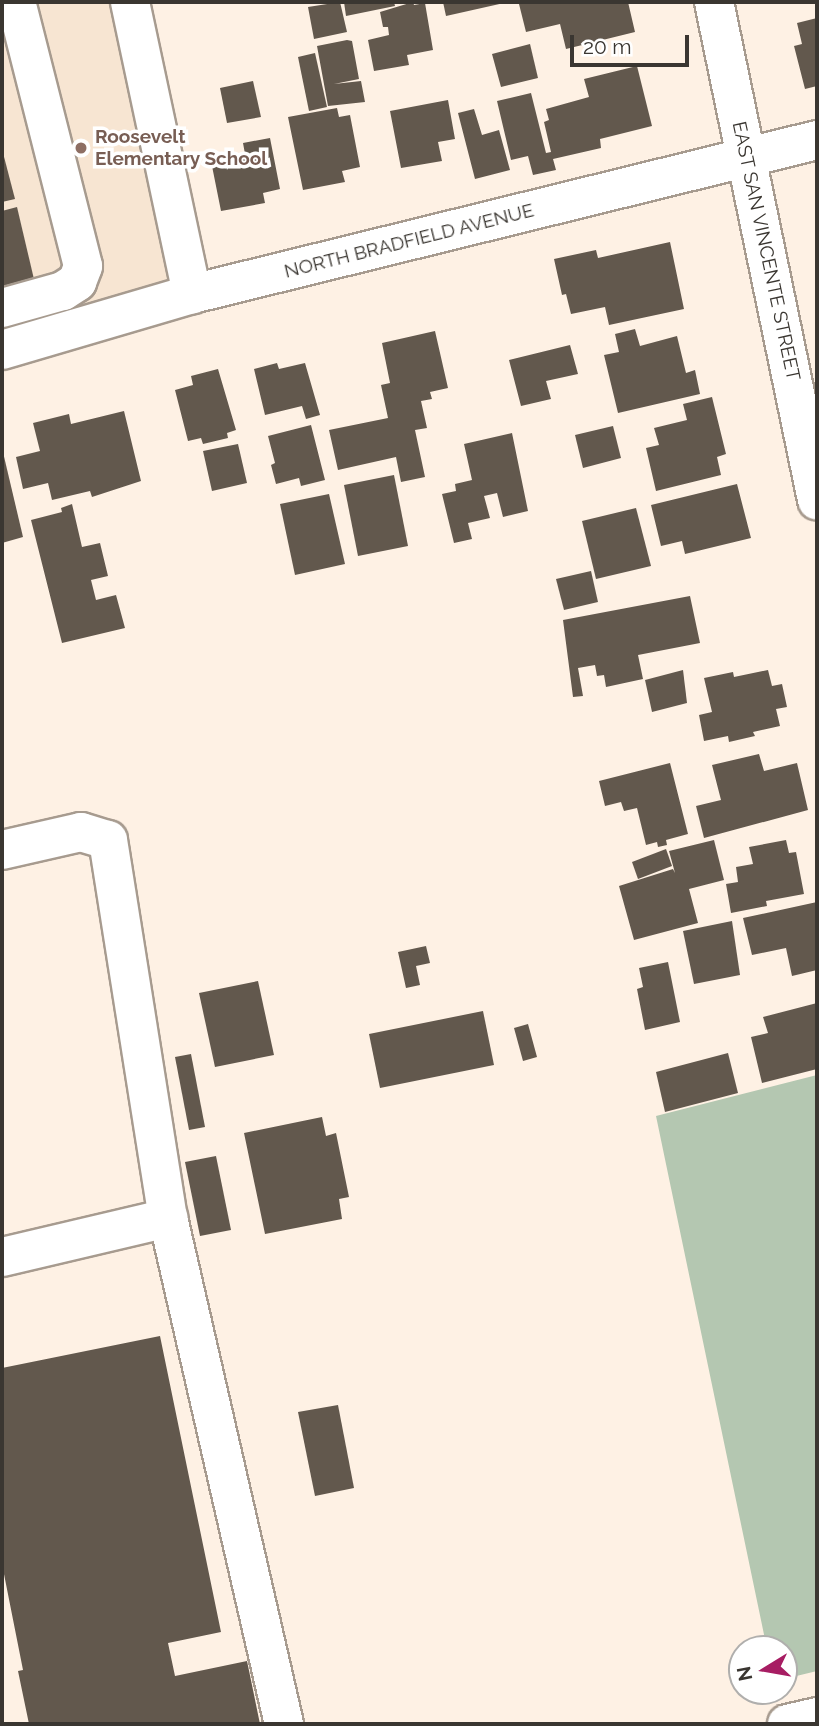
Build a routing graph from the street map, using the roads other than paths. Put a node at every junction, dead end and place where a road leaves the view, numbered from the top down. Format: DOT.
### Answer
graph roads {
  1 [pos="16,2"];
  2 [pos="130,2"];
  3 [pos="714,2"];
  4 [pos="817,140"];
  5 [pos="747,158"];
  6 [pos="192,295"];
  7 [pos="2,308"];
  8 [pos="2,349"];
  9 [pos="817,500"];
  10 [pos="2,850"];
  11 [pos="168,1218"];
  12 [pos="2,1257"];
  13 [pos="284,1724"];
  1 -- 7 [label="street"];
  2 -- 6 [label="street"];
  3 -- 5 [label="street, EAST SAN VINCENTE STREET"];
  4 -- 5 [label="street, NORTH BRADFIELD AVENUE"];
  5 -- 6 [label="street, NORTH BRADFIELD AVENUE"];
  5 -- 9 [label="street, EAST SAN VINCENTE STREET"];
  6 -- 8 [label="street, NORTH BRADFIELD AVENUE"];
  10 -- 11 [label="street"];
  11 -- 12 [label="street"];
  11 -- 13 [label="street"];
}
